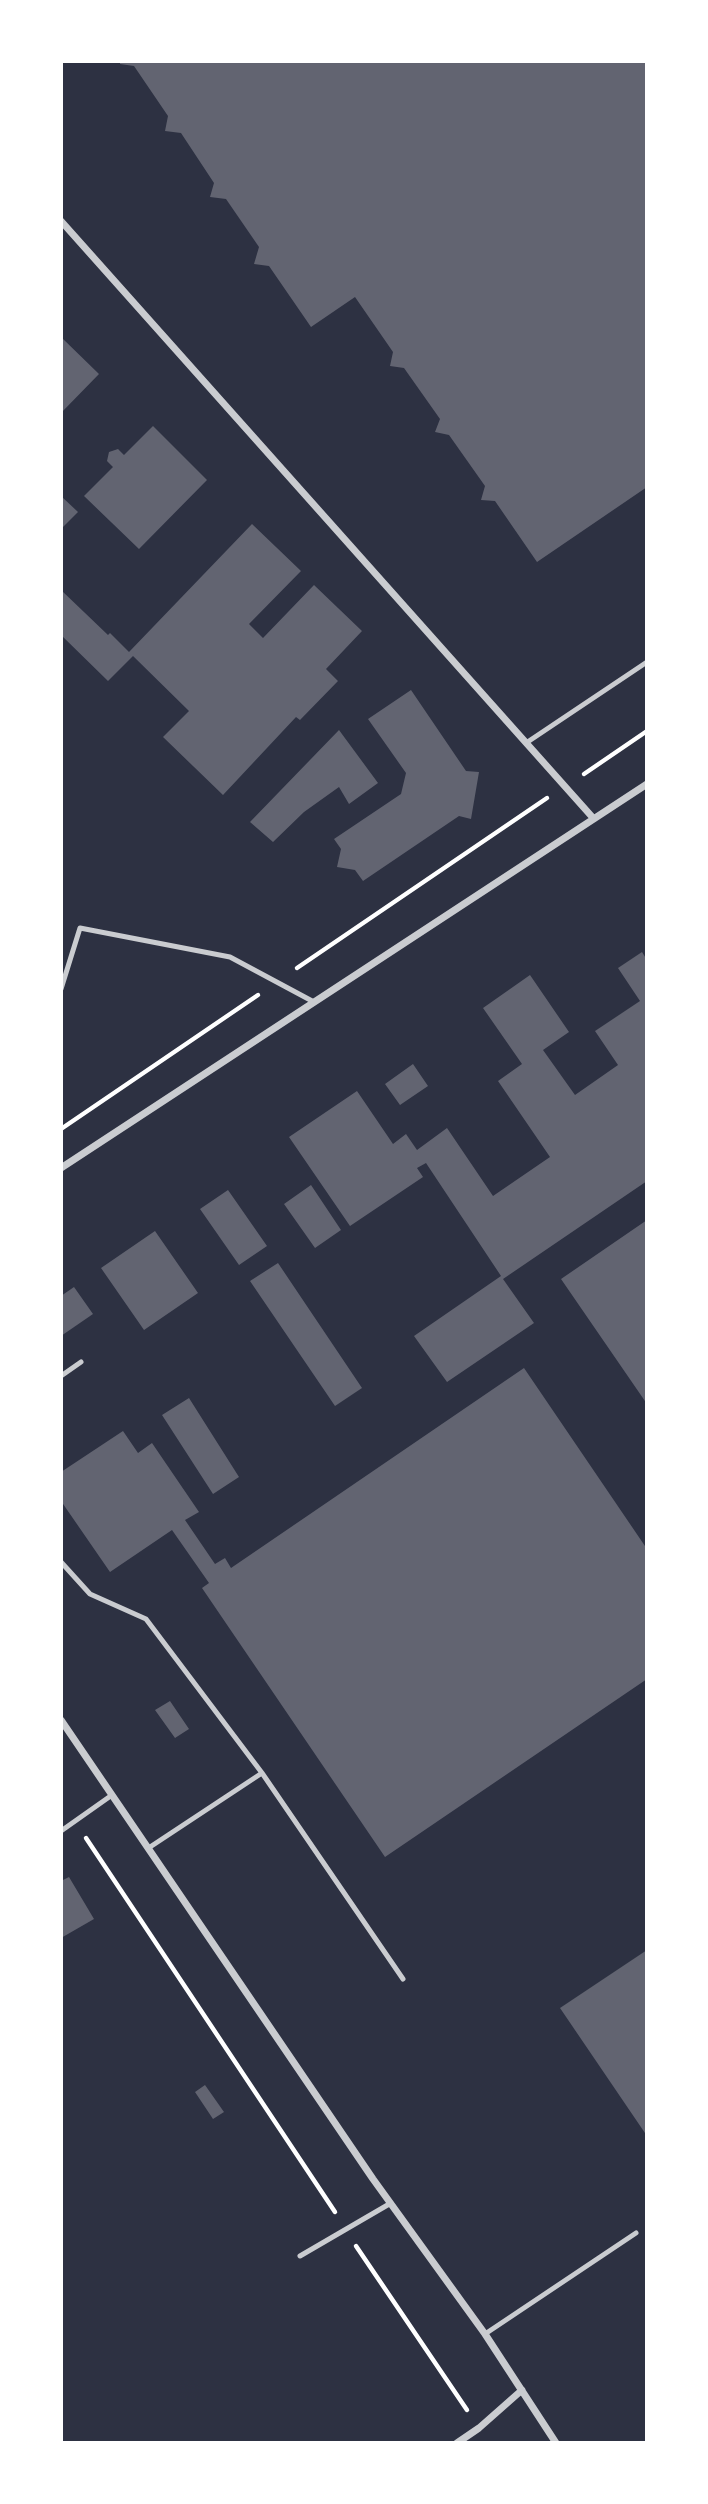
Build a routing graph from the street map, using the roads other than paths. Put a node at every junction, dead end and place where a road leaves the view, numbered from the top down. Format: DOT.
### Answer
graph roads {
  1 [pos="61,221"];
  2 [pos="647,662"];
  3 [pos="526,743"];
  4 [pos="647,784"];
  5 [pos="594,819"];
  6 [pos="61,989"];
  7 [pos="314,1002"];
  8 [pos="61,1168"];
  9 [pos="81,1362"];
  10 [pos="61,1376"];
  11 [pos="61,1562"];
  12 [pos="61,1720"];
  13 [pos="262,1773"];
  14 [pos="112,1795"];
  15 [pos="61,1831"];
  16 [pos="150,1847"];
  17 [pos="403,1979"];
  18 [pos="391,2203"];
  19 [pos="636,2233"];
  20 [pos="300,2256"];
  21 [pos="485,2334"];
  22 [pos="522,2390"];
  23 [pos="457,2443"];
  24 [pos="556,2443"];
  1 -- 3 [label="street"];
  2 -- 3 [label="lane"];
  3 -- 5 [label="street"];
  4 -- 5 [label="street"];
  5 -- 7 [label="street"];
  6 -- 7 [label="lane"];
  7 -- 8 [label="street"];
  9 -- 10 [label="lane"];
  11 -- 13 [label="lane"];
  12 -- 14 [label="street"];
  13 -- 16 [label="lane"];
  13 -- 17 [label="lane"];
  14 -- 15 [label="lane"];
  14 -- 16 [label="street"];
  16 -- 18 [label="street"];
  18 -- 20 [label="lane"];
  18 -- 21 [label="street"];
  19 -- 21 [label="lane"];
  21 -- 22 [label="street"];
  22 -- 23 [label="street"];
  22 -- 24 [label="street"];
}
